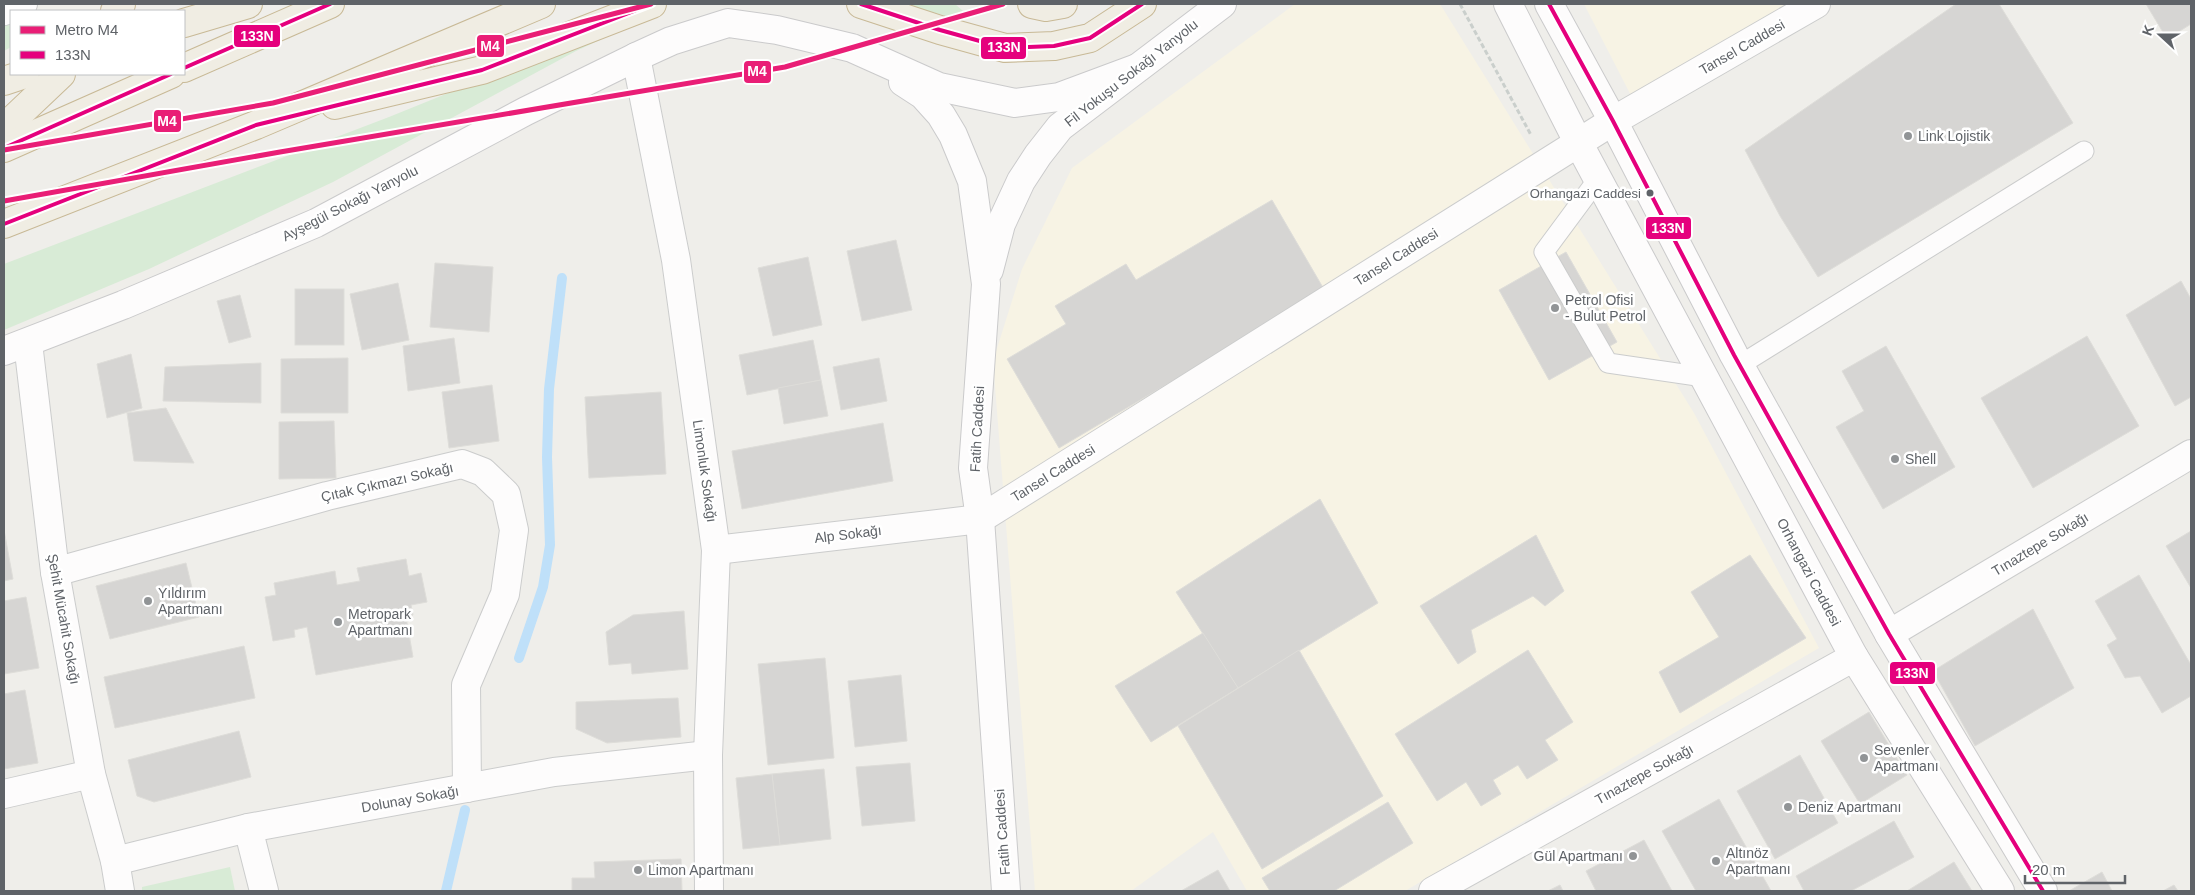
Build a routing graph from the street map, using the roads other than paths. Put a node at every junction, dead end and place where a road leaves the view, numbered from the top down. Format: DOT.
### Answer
graph roads {
  1 [pos="23,4"];
  2 [pos="248,4"];
  3 [pos="330,4"];
  4 [pos="541,4"];
  5 [pos="652,4"];
  6 [pos="861,4"];
  7 [pos="1032,4"];
  8 [pos="1063,4"];
  9 [pos="1142,4"];
  10 [pos="1222,4"];
  11 [pos="1508,4"];
  12 [pos="1549,4"];
  13 [pos="1816,4"];
  14 [pos="4,11"];
  15 [pos="185,24"];
  16 [pos="852,48"];
  17 [pos="636,57"];
  18 [pos="185,68"];
  19 [pos="1137,68"];
  20 [pos="22,75"];
  21 [pos="59,75"];
  22 [pos="169,75"];
  23 [pos="4,81"];
  24 [pos="1613,121"];
  25 [pos="256,125"];
  26 [pos="4,128"];
  27 [pos="1578,142"];
  28 [pos="4,148"];
  29 [pos="2084,151"];
  30 [pos="1598,179"];
  31 [pos="4,224"];
  32 [pos="986,284"];
  33 [pos="16,347"];
  34 [pos="1740,365"];
  35 [pos="1704,377"];
  36 [pos="2191,454"];
  37 [pos="980,519"];
  38 [pos="716,550"];
  39 [pos="55,572"];
  40 [pos="1889,634"];
  41 [pos="1854,657"];
  42 [pos="708,755"];
  43 [pos="91,774"];
  44 [pos="467,788"];
  45 [pos="4,794"];
  46 [pos="248,828"];
  47 [pos="115,861"];
  48 [pos="120,891"];
  49 [pos="264,891"];
  50 [pos="709,891"];
  51 [pos="1006,891"];
  52 [pos="1433,891"];
  53 [pos="2000,891"];
  54 [pos="2043,891"];
  1 -- 14 [label="street"];
  2 -- 15 [label="highway"];
  3 -- 18 [label="highway"];
  4 -- 25 [label="highway"];
  5 -- 25 [label="highway"];
  6 -- 9 [label="highway"];
  7 -- 8 [label="highway"];
  10 -- 19 [label="street, Fil Yokuşu Sokağı Yanyolu"];
  11 -- 27 [label="street, Orhangazi Caddesi"];
  12 -- 24 [label="street"];
  13 -- 24 [label="street, Tansel Caddesi"];
  16 -- 17 [label="street, Ayşegül Sokağı Yanyolu"];
  16 -- 19 [label="street"];
  16 -- 32 [label="street, Fatih Caddesi"];
  17 -- 33 [label="street, Ayşegül Sokağı Yanyolu"];
  17 -- 38 [label="street, Limonluk Sokağı"];
  19 -- 32 [label="street, Fil Yokuşu Sokağı Yanyolu"];
  20 -- 23 [label="highway"];
  21 -- 26 [label="highway"];
  22 -- 28 [label="highway"];
  24 -- 27 [label="street, Tansel Caddesi"];
  24 -- 34 [label="street"];
  25 -- 31 [label="highway"];
  27 -- 30 [label="street, Orhangazi Caddesi"];
  27 -- 37 [label="street, Tansel Caddesi"];
  29 -- 34 [label="lane"];
  30 -- 35 [label="street, Orhangazi Caddesi"];
  30 -- 35 [label="lane"];
  32 -- 37 [label="street, Fatih Caddesi"];
  33 -- 39 [label="street, Şehit Mücahit Sokağı"];
  34 -- 40 [label="street"];
  35 -- 41 [label="street, Orhangazi Caddesi"];
  36 -- 40 [label="street, Tınaztepe Sokağı"];
  37 -- 38 [label="street, Alp Sokağı"];
  37 -- 51 [label="street, Fatih Caddesi"];
  38 -- 42 [label="street, Limonluk Sokağı"];
  39 -- 43 [label="street, Şehit Mücahit Sokağı"];
  39 -- 44 [label="street, Çıtak Çıkmazı Sokağı"];
  40 -- 41 [label="street, Tınaztepe Sokağı"];
  40 -- 54 [label="street"];
  41 -- 52 [label="street, Tınaztepe Sokağı"];
  41 -- 53 [label="street, Orhangazi Caddesi"];
  42 -- 44 [label="street, Dolunay Sokağı"];
  42 -- 50 [label="street, Limonluk Sokağı"];
  43 -- 45 [label="street"];
  43 -- 47 [label="street, Şehit Mücahit Sokağı"];
  44 -- 46 [label="street, Dolunay Sokağı"];
  46 -- 47 [label="street, Dolunay Sokağı"];
  46 -- 49 [label="street"];
  47 -- 48 [label="street, Şehit Mücahit Sokağı"];
}
